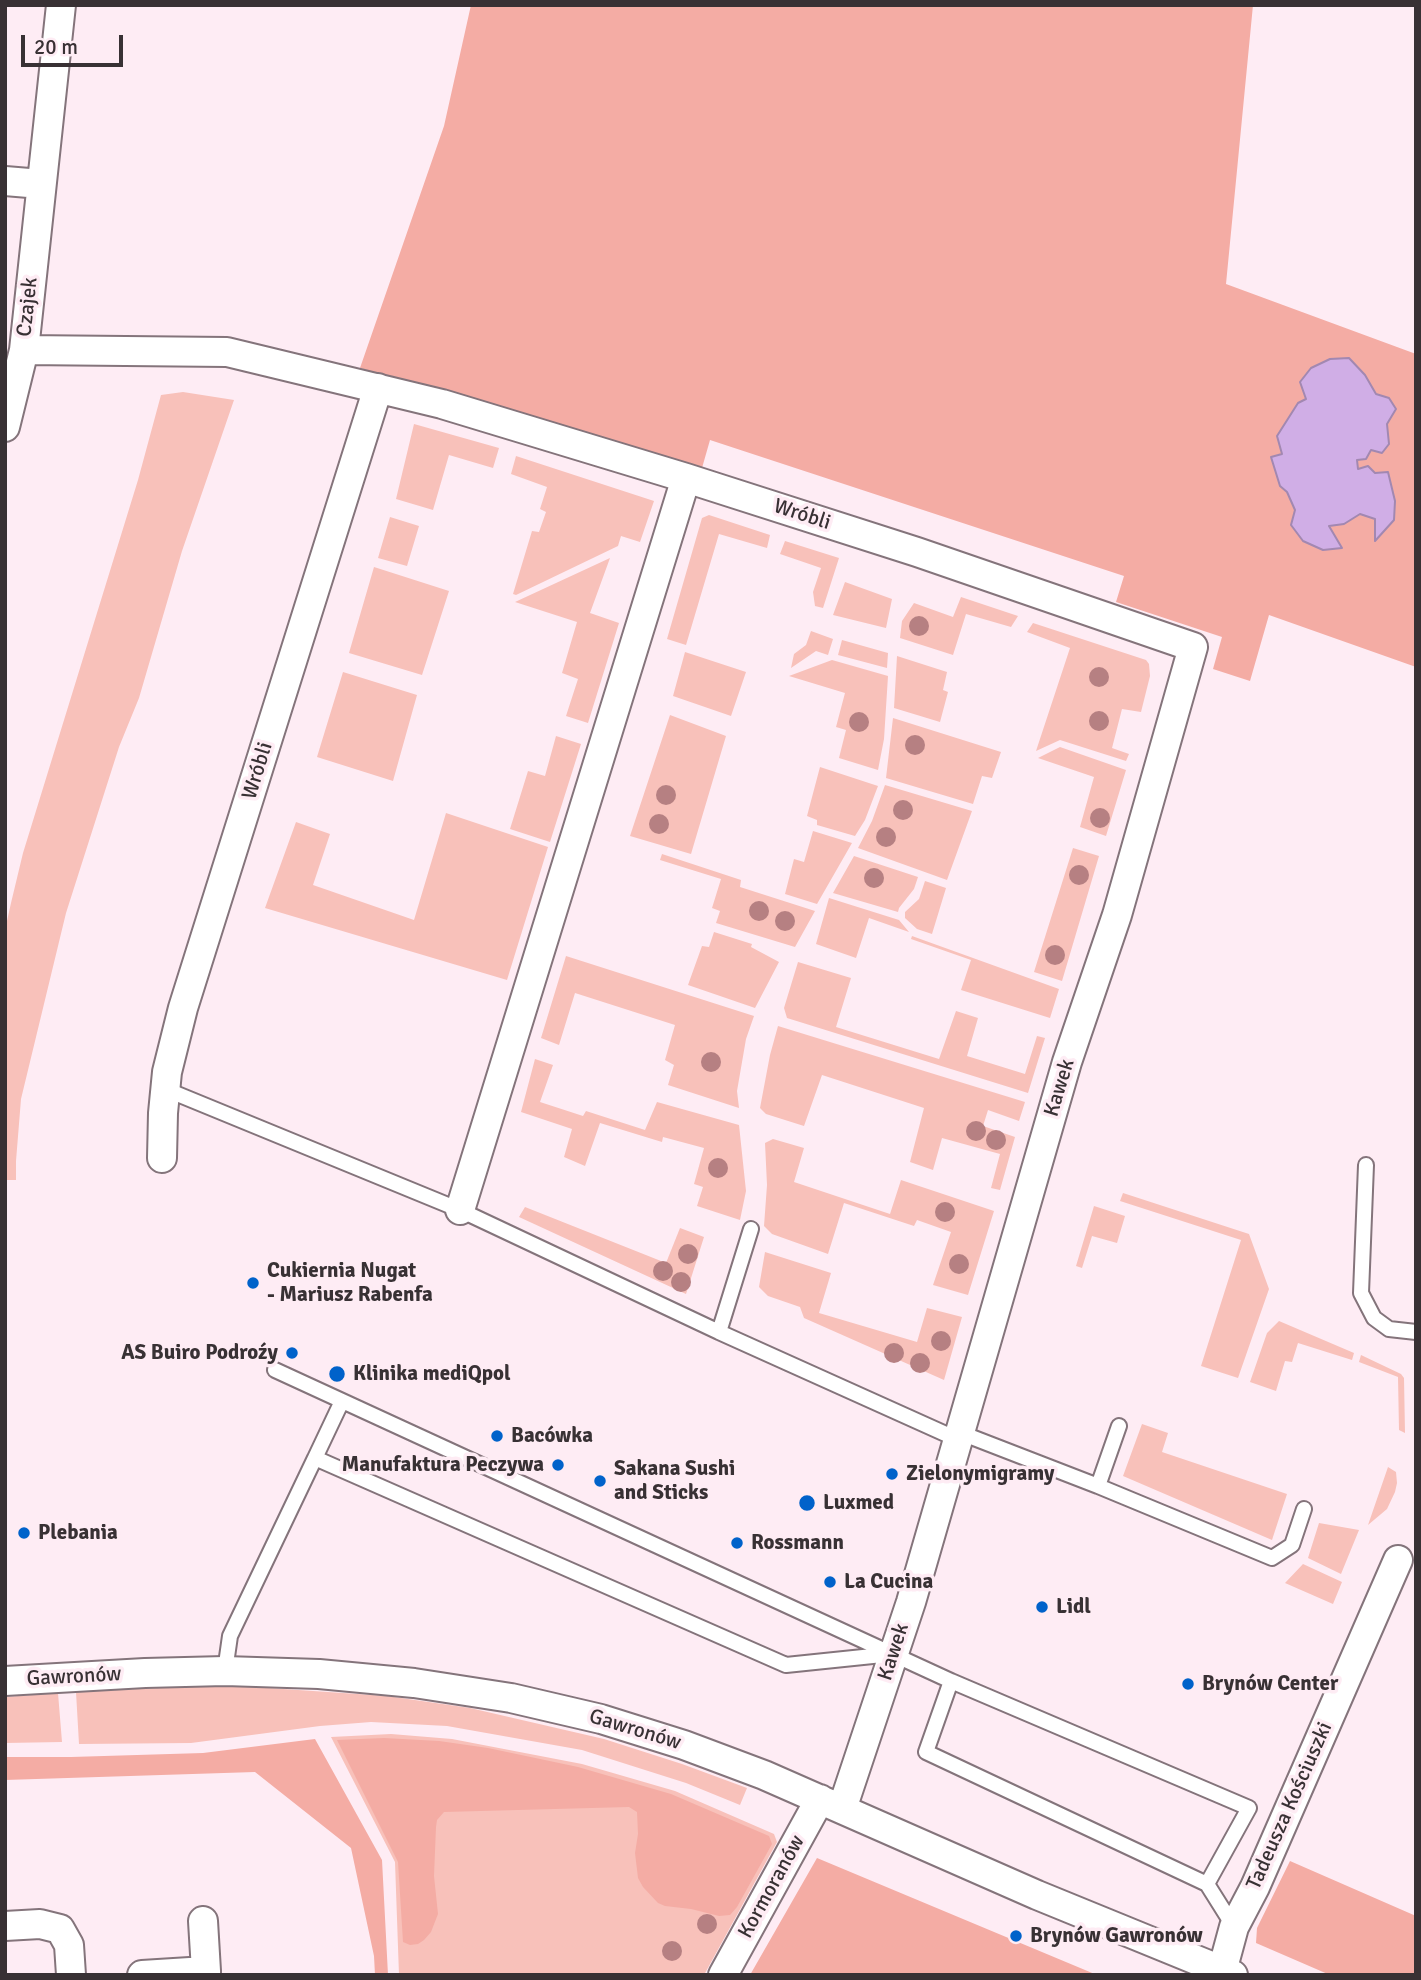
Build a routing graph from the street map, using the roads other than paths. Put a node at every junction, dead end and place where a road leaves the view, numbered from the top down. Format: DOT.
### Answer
graph roads {
  1 [pos="61,5"];
  2 [pos="5,181"];
  3 [pos="41,184"];
  4 [pos="24,351"];
  5 [pos="378,388"];
  6 [pos="5,428"];
  7 [pos="686,478"];
  8 [pos="917,552"];
  9 [pos="165,1089"];
  10 [pos="162,1158"];
  11 [pos="1366,1165"];
  12 [pos="460,1210"];
  13 [pos="751,1229"];
  14 [pos="719,1332"];
  15 [pos="1416,1332"];
  16 [pos="275,1370"];
  17 [pos="342,1401"];
  18 [pos="1119,1426"];
  19 [pos="960,1436"];
  20 [pos="314,1458"];
  21 [pos="1098,1486"];
  22 [pos="1304,1509"];
  23 [pos="1398,1560"];
  24 [pos="893,1654"];
  25 [pos="225,1671"];
  26 [pos="5,1681"];
  27 [pos="951,1681"];
  28 [pos="831,1804"];
  29 [pos="1207,1884"];
  30 [pos="204,1921"];
  31 [pos="5,1926"];
  32 [pos="1233,1931"];
  33 [pos="206,1973"];
  34 [pos="1226,1974"];
  35 [pos="71,1975"];
  36 [pos="142,1975"];
  37 [pos="723,1975"];
  1 -- 3 [label="street, Czajek"];
  2 -- 3 [label="street"];
  3 -- 4 [label="street, Czajek"];
  4 -- 5 [label="street, Wróbli"];
  4 -- 6 [label="street, Czajek"];
  5 -- 7 [label="street, Wróbli"];
  5 -- 9 [label="street, Wróbli"];
  7 -- 8 [label="street, Wróbli"];
  7 -- 12 [label="street"];
  8 -- 19 [label="street, Kawek"];
  9 -- 10 [label="street, Wróbli"];
  9 -- 12 [label="lane"];
  11 -- 15 [label="lane"];
  12 -- 14 [label="lane"];
  13 -- 14 [label="lane"];
  14 -- 19 [label="lane"];
  16 -- 17 [label="lane"];
  17 -- 20 [label="lane"];
  17 -- 24 [label="lane"];
  18 -- 21 [label="lane"];
  19 -- 21 [label="lane"];
  19 -- 24 [label="street, Kawek"];
  20 -- 24 [label="lane"];
  20 -- 25 [label="lane"];
  21 -- 22 [label="lane"];
  23 -- 32 [label="street, Tadeusza Kościuszki"];
  24 -- 27 [label="lane"];
  24 -- 28 [label="street, Kawek"];
  25 -- 26 [label="street, Gawronów"];
  25 -- 28 [label="street, Gawronów"];
  27 -- 29 [label="lane"];
  27 -- 29 [label="lane"];
  28 -- 34 [label="street, Gawronów"];
  28 -- 37 [label="street, Kormoranów"];
  29 -- 32 [label="lane"];
  30 -- 33 [label="street"];
  31 -- 35 [label="street"];
  32 -- 34 [label="street, Tadeusza Kościuszki"];
  33 -- 36 [label="street"];
}
